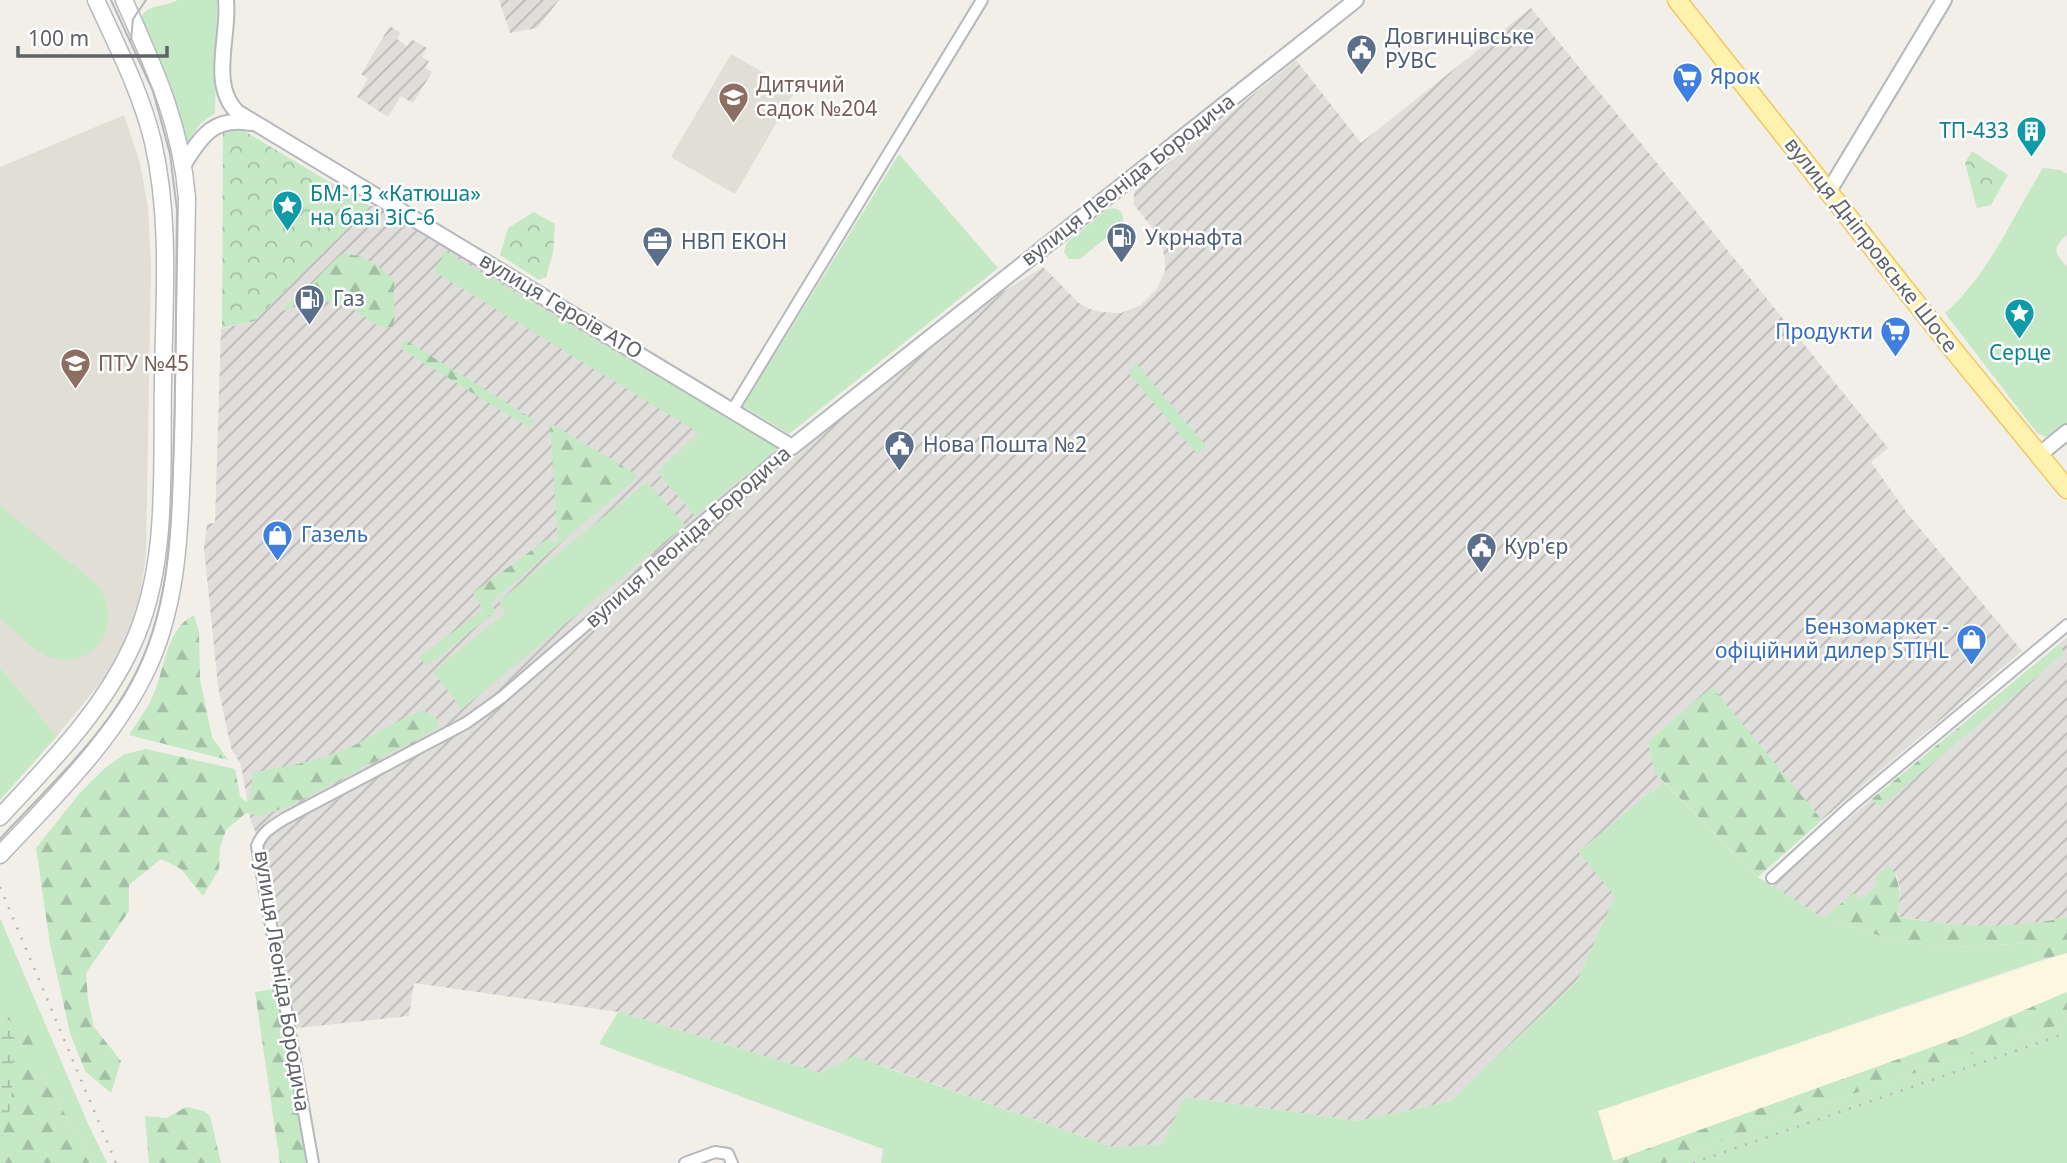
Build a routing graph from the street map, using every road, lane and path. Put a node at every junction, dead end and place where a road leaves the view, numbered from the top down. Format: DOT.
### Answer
graph roads {
  1 [pos="96,0"];
  2 [pos="124,0"];
  3 [pos="226,0"];
  4 [pos="982,0"];
  5 [pos="1356,0"];
  6 [pos="1677,0"];
  7 [pos="1944,0"];
  8 [pos="255,124"];
  9 [pos="184,164"];
  10 [pos="1829,191"];
  11 [pos="732,411"];
  12 [pos="2067,432"];
  13 [pos="792,447"];
  14 [pos="2039,455"];
  15 [pos="2067,489"];
  16 [pos="2067,625"];
  17 [pos="0,817"];
  18 [pos="0,855"];
  19 [pos="1772,878"];
  20 [pos="313,1163"];
  21 [pos="685,1163"];
  22 [pos="732,1163"];
  1 -- 17 [label="main road"];
  2 -- 9 [label="main road"];
  3 -- 8 [label="street, вулиця Героїв АТО"];
  4 -- 11 [label="street"];
  5 -- 13 [label="street, вулиця Леоніда Бородича"];
  6 -- 10 [label="main road, вулиця Дніпровське Шосе"];
  7 -- 10 [label="street"];
  8 -- 9 [label="street"];
  8 -- 11 [label="street, вулиця Героїв АТО"];
  9 -- 18 [label="main road"];
  10 -- 14 [label="main road, вулиця Дніпровське Шосе"];
  11 -- 13 [label="street, вулиця Героїв АТО"];
  12 -- 14 [label="street"];
  13 -- 20 [label="street, вулиця Леоніда Бородича"];
  14 -- 15 [label="main road, вулиця Дніпровське Шосе"];
  16 -- 19 [label="street"];
  21 -- 22 [label="street"];
}
